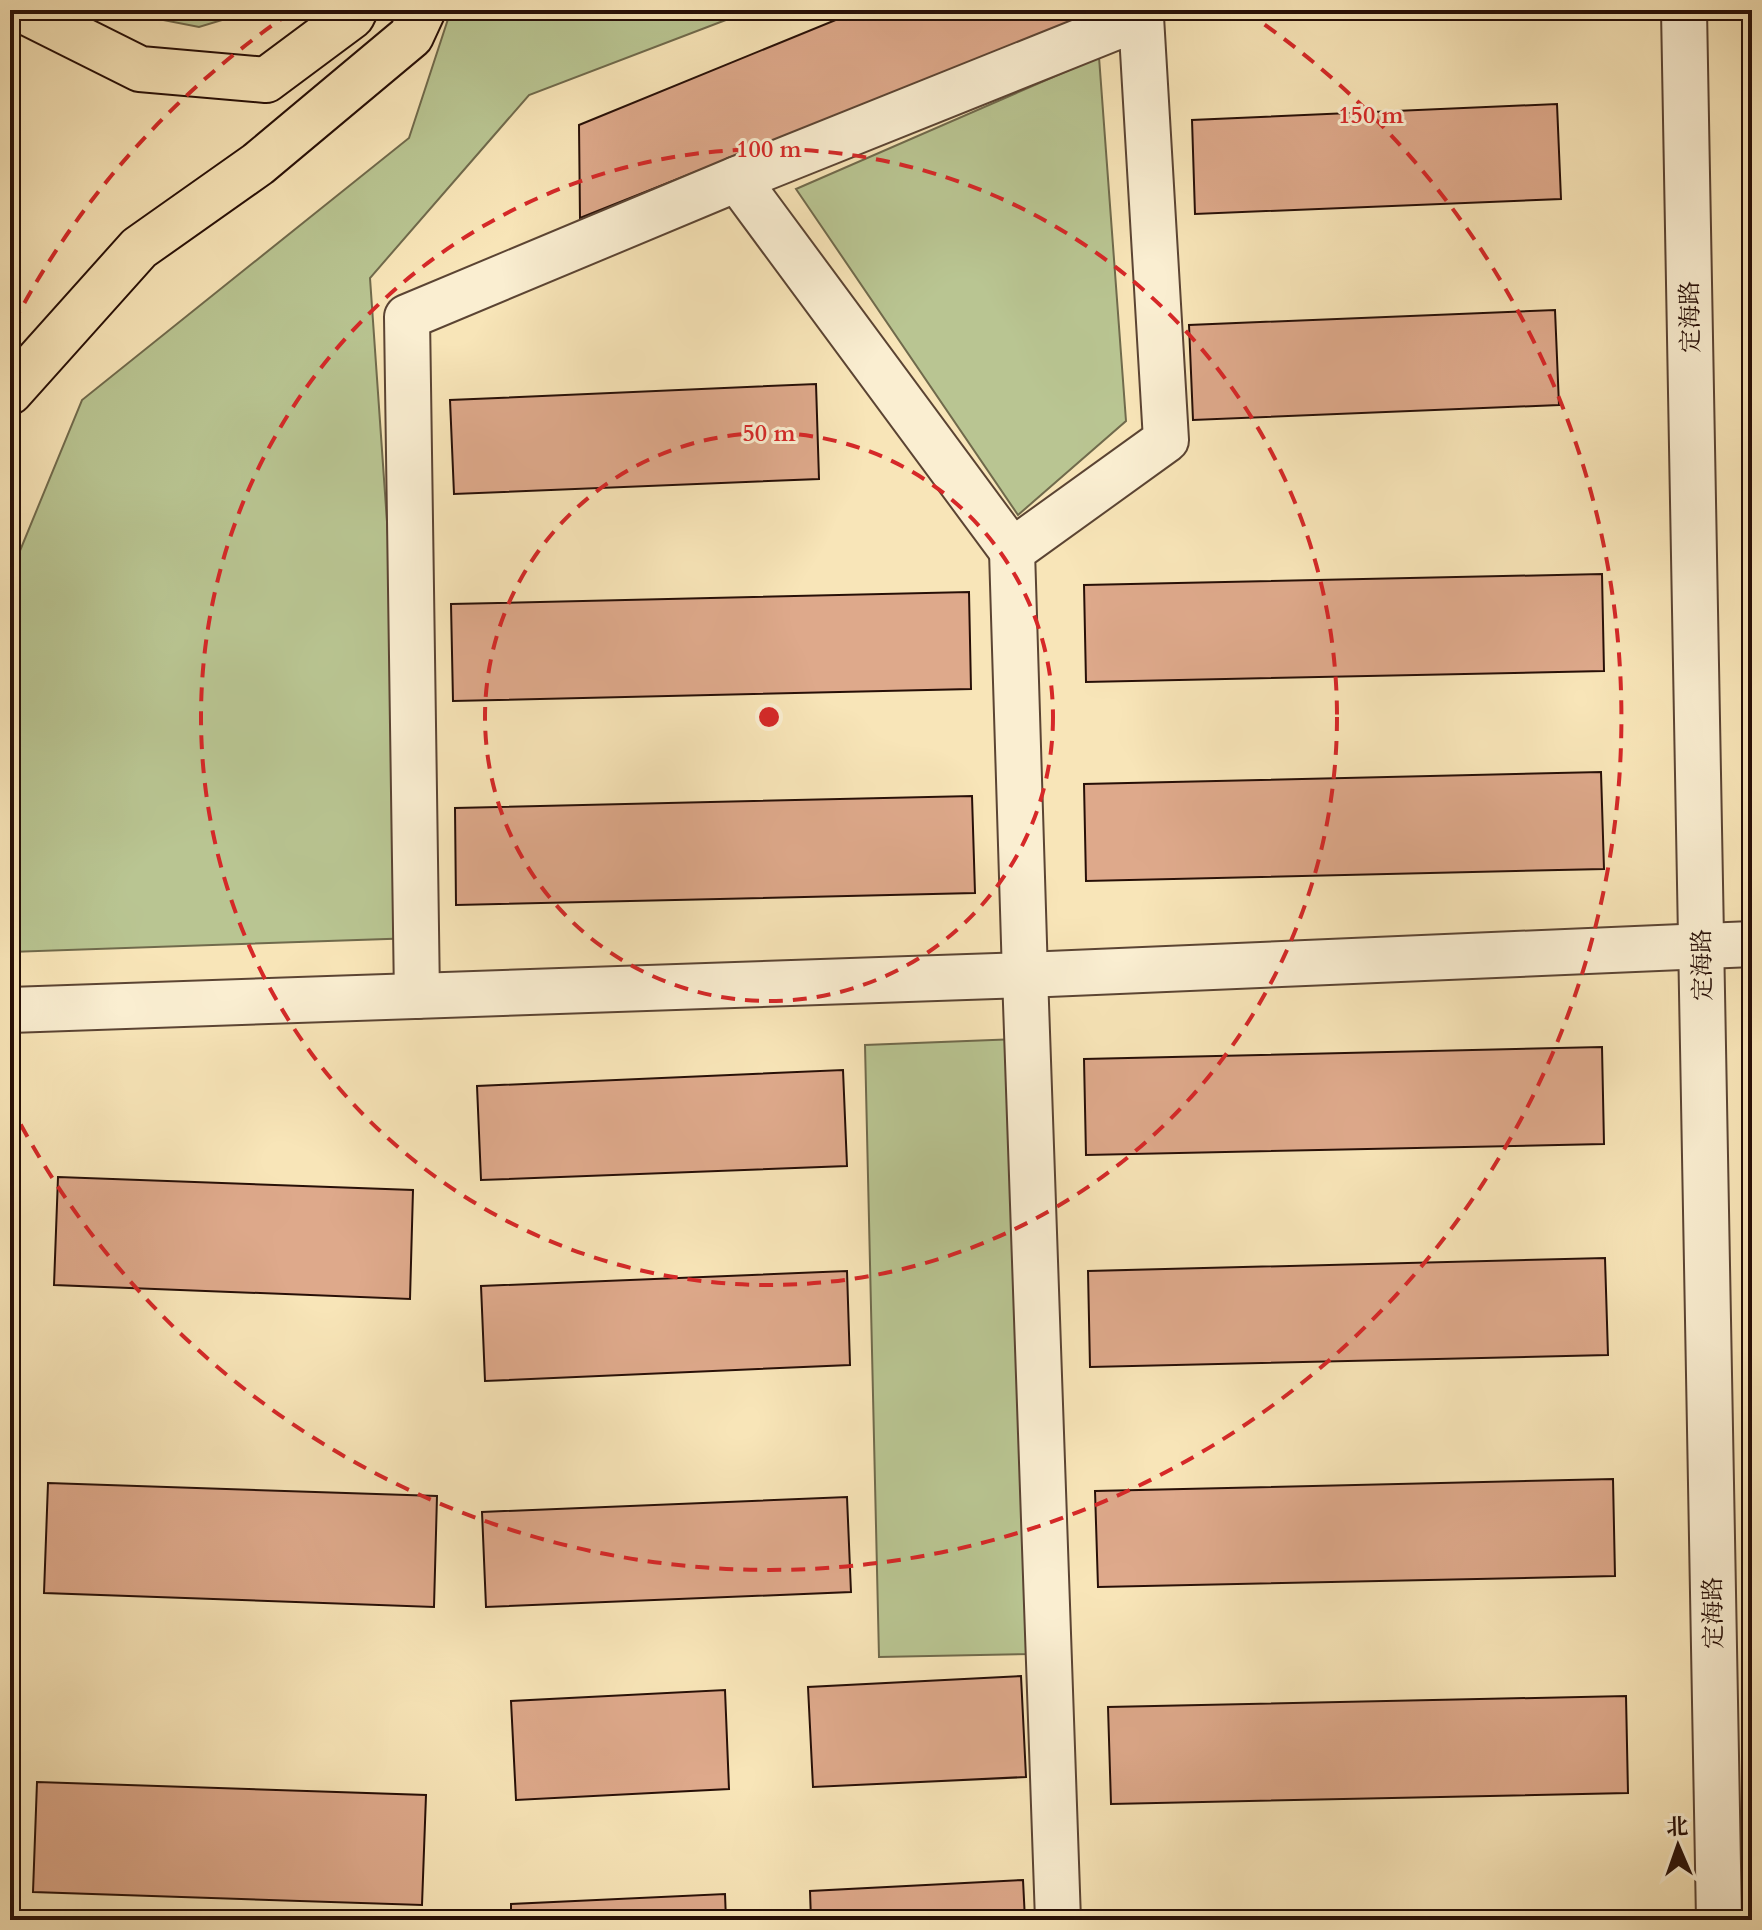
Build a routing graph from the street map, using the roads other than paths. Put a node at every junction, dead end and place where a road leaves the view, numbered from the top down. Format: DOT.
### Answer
graph roads {
  1 [pos="22,10"];
  2 [pos="355,10"];
  3 [pos="423,10"];
  4 [pos="1684,10"];
  5 [pos="737,179"];
  6 [pos="10,392"];
  7 [pos="1012,551"];
  8 [pos="1752,944"];
  9 [pos="1701,947"];
  10 [pos="1025,975"];
  11 [pos="417,996"];
  12 [pos="10,1010"];
  13 [pos="1058,1920"];
  14 [pos="1719,1920"];
  1 -- 2 [label="main road"];
  3 -- 6 [label="main road"];
  4 -- 9 [label="street, 定海路"];
  5 -- 7 [label="street"];
  5 -- 7 [label="street"];
  5 -- 11 [label="street"];
  7 -- 10 [label="street"];
  8 -- 9 [label="street"];
  9 -- 10 [label="street"];
  9 -- 14 [label="street, 定海路"];
  10 -- 11 [label="street"];
  10 -- 13 [label="street"];
  11 -- 12 [label="street"];
}
